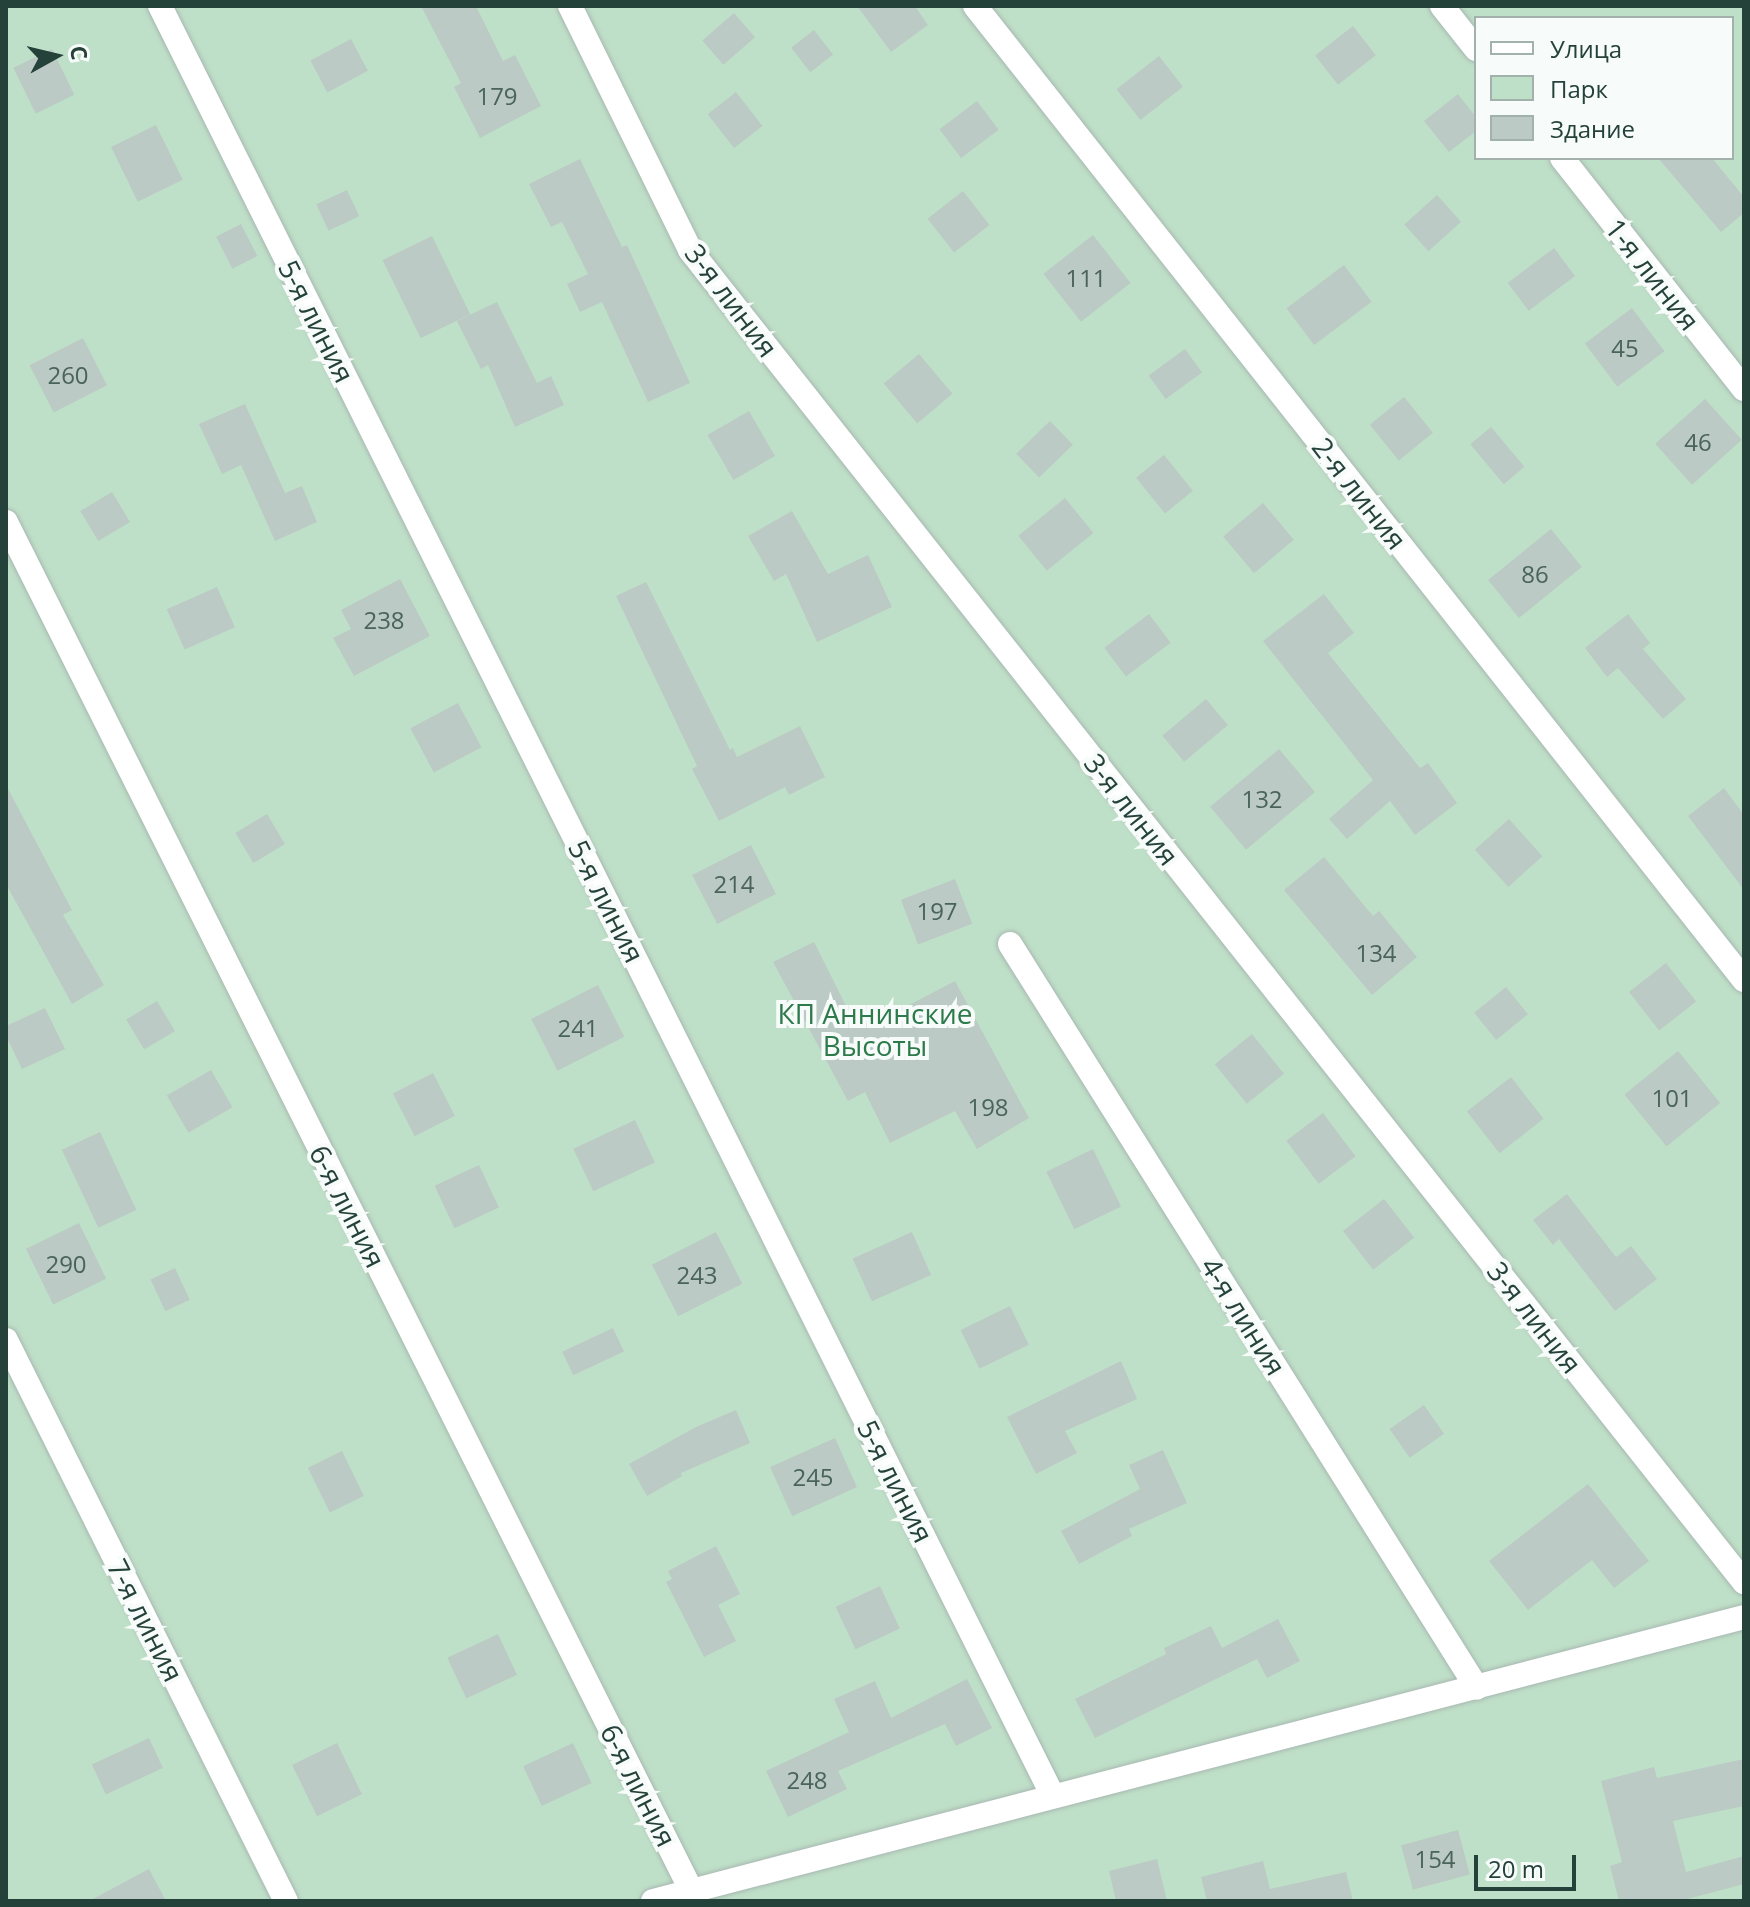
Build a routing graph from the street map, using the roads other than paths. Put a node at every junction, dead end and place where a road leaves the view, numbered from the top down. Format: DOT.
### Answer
graph roads {
  1 [pos="160,6"];
  2 [pos="570,6"];
  3 [pos="975,6"];
  4 [pos="1442,6"];
  5 [pos="1474,46"];
  6 [pos="1564,160"];
  7 [pos="1744,389"];
  8 [pos="6,522"];
  9 [pos="1010,944"];
  10 [pos="1744,980"];
  11 [pos="6,1340"];
  12 [pos="1744,1582"];
  13 [pos="1744,1617"];
  14 [pos="1477,1688"];
  15 [pos="1053,1796"];
  16 [pos="691,1890"];
  17 [pos="286,1901"];
  18 [pos="653,1901"];
  1 -- 15 [label="street, 5-я линия"];
  2 -- 12 [label="street, 3-я линия"];
  3 -- 10 [label="street, 2-я линия"];
  4 -- 5 [label="street"];
  6 -- 7 [label="street, 1-я линия"];
  8 -- 16 [label="street, 6-я линия"];
  9 -- 14 [label="street, 4-я линия"];
  11 -- 17 [label="street, 7-я линия"];
  13 -- 14 [label="street"];
  14 -- 15 [label="street"];
  15 -- 16 [label="street"];
  16 -- 18 [label="street"];
}
